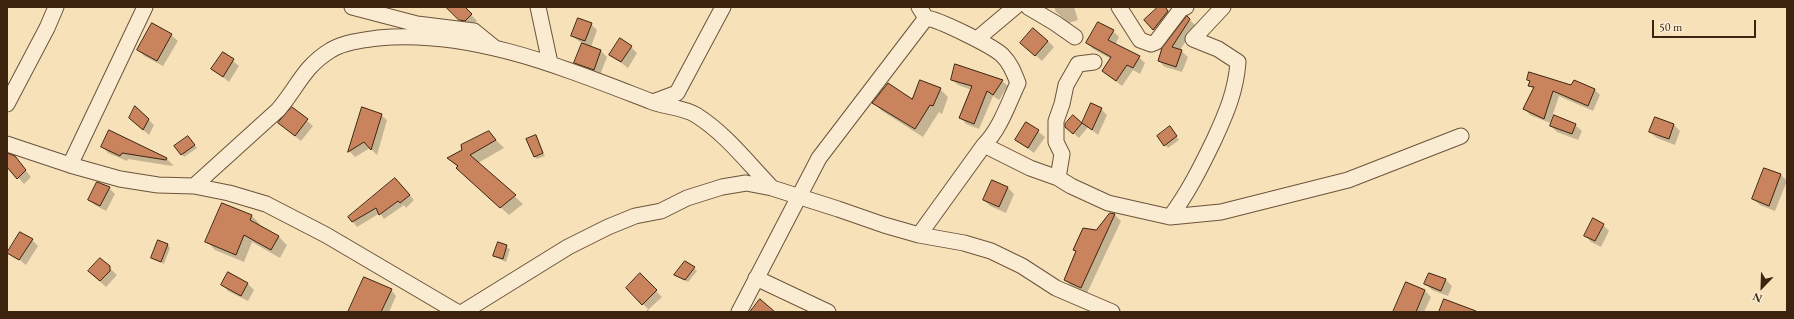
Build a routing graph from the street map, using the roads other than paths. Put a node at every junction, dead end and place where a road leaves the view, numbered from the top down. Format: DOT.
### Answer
graph roads {
  1 [pos="56,7"];
  2 [pos="145,7"];
  3 [pos="352,7"];
  4 [pos="538,7"];
  5 [pos="723,7"];
  6 [pos="1015,7"];
  7 [pos="1028,7"];
  8 [pos="1119,7"];
  9 [pos="1186,7"];
  10 [pos="1215,9"];
  11 [pos="922,12"];
  12 [pos="1075,37"];
  13 [pos="977,39"];
  14 [pos="497,50"];
  15 [pos="1094,62"];
  16 [pos="550,63"];
  17 [pos="653,102"];
  18 [pos="7,104"];
  19 [pos="1461,136"];
  20 [pos="7,144"];
  21 [pos="984,145"];
  22 [pos="70,165"];
  23 [pos="1058,178"];
  24 [pos="194,186"];
  25 [pos="772,188"];
  26 [pos="798,196"];
  27 [pos="1170,218"];
  28 [pos="919,235"];
  29 [pos="756,278"];
  30 [pos="457,312"];
  31 [pos="463,312"];
  32 [pos="739,312"];
  33 [pos="828,312"];
  34 [pos="1112,312"];
  1 -- 18 [label="street"];
  2 -- 22 [label="street"];
  3 -- 14 [label="street"];
  4 -- 16 [label="street"];
  5 -- 17 [label="street"];
  6 -- 13 [label="street"];
  7 -- 12 [label="street"];
  8 -- 9 [label="street"];
  10 -- 27 [label="street"];
  11 -- 13 [label="street"];
  11 -- 26 [label="street"];
  13 -- 21 [label="street"];
  14 -- 16 [label="street"];
  14 -- 24 [label="street"];
  15 -- 23 [label="street"];
  16 -- 17 [label="street"];
  17 -- 25 [label="street"];
  19 -- 27 [label="street"];
  20 -- 22 [label="street"];
  21 -- 23 [label="street"];
  21 -- 28 [label="street"];
  22 -- 24 [label="street"];
  23 -- 27 [label="street"];
  24 -- 30 [label="street"];
  25 -- 26 [label="street"];
  25 -- 31 [label="street"];
  26 -- 28 [label="street"];
  26 -- 29 [label="street"];
  28 -- 34 [label="street"];
  29 -- 32 [label="street"];
  29 -- 33 [label="street"];
}
